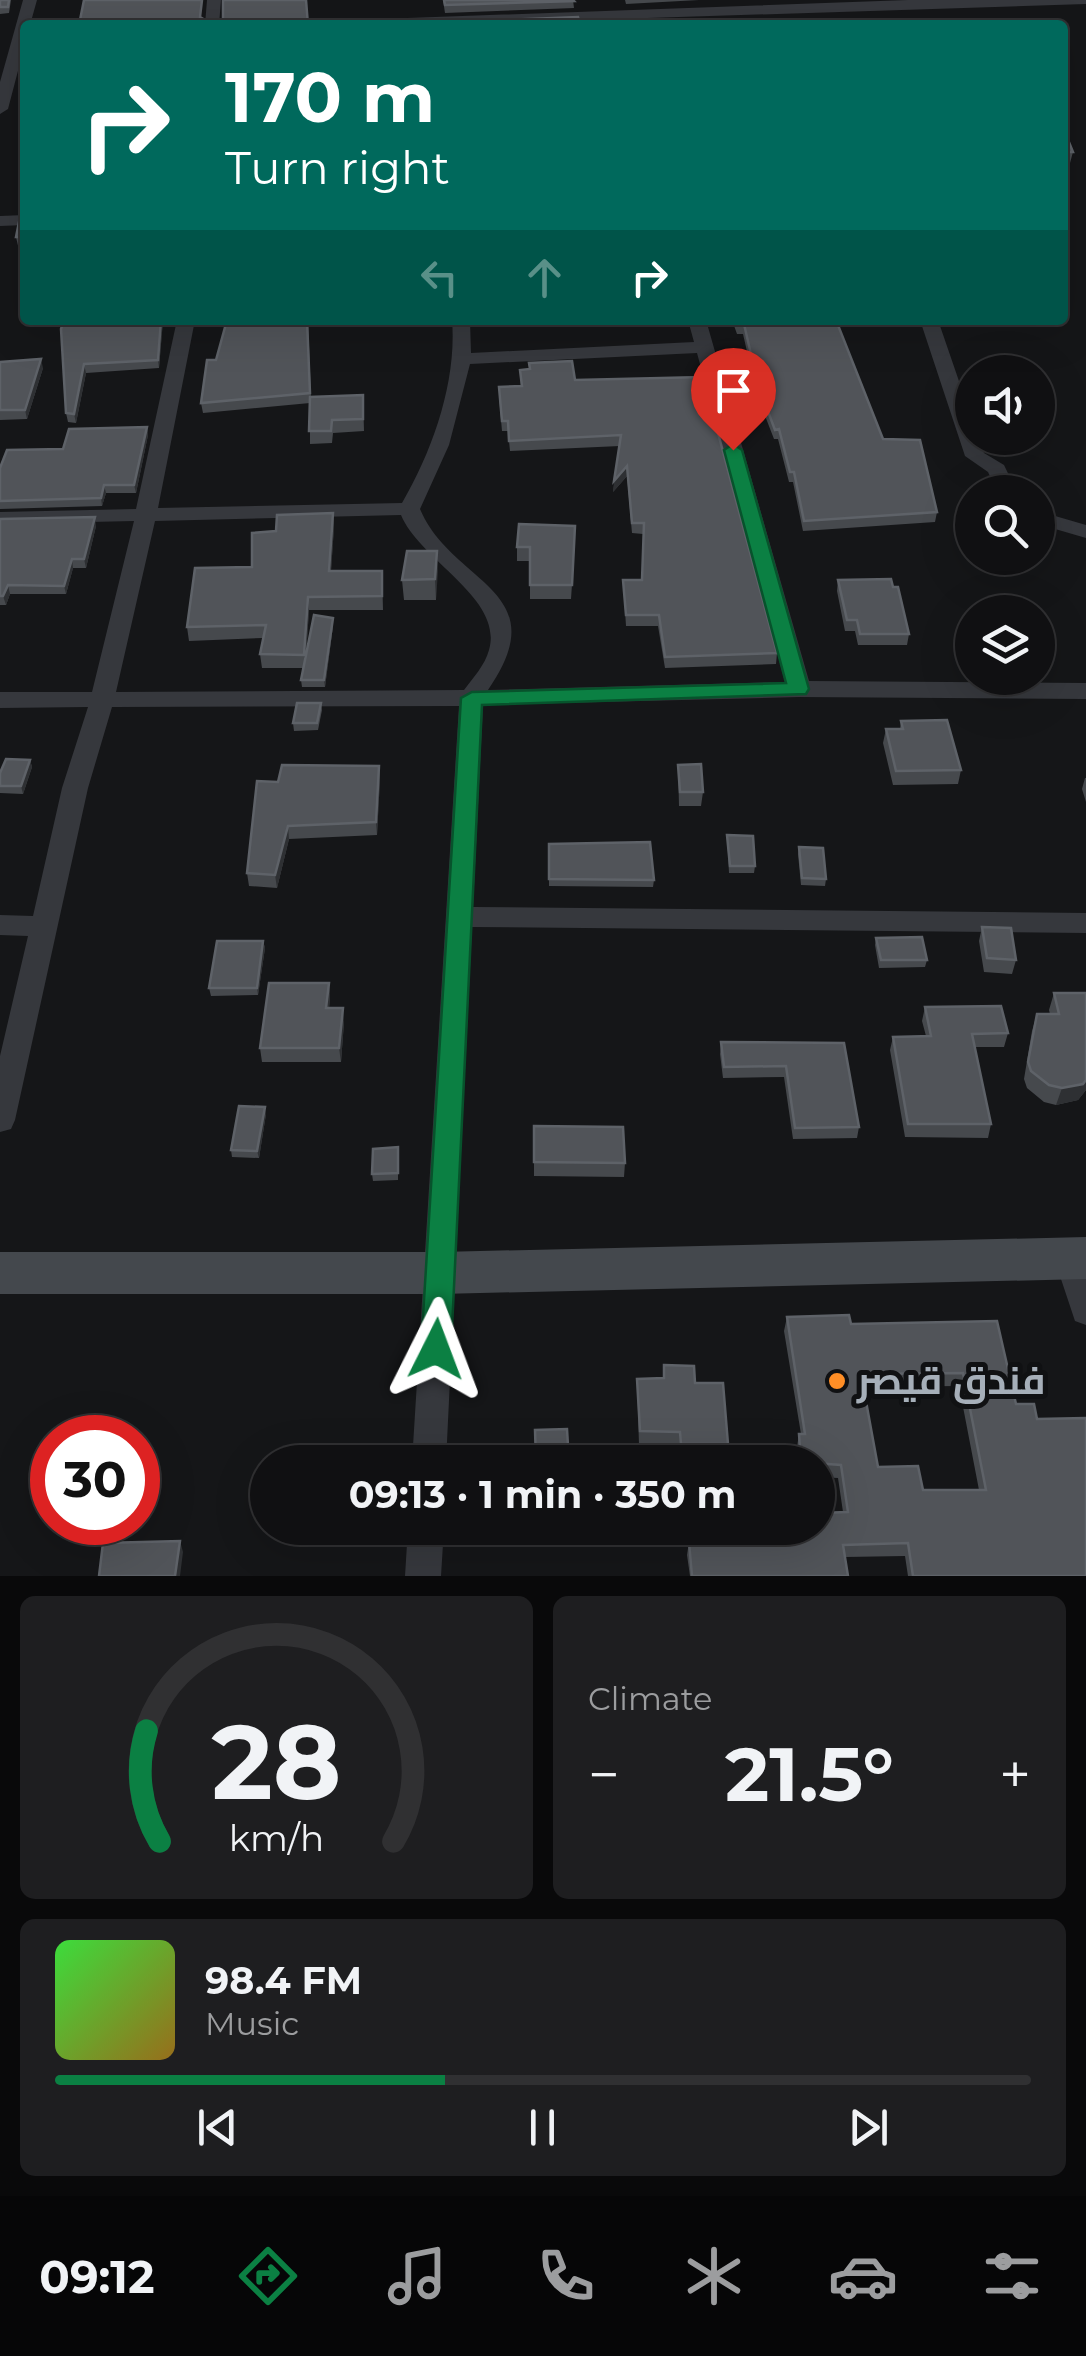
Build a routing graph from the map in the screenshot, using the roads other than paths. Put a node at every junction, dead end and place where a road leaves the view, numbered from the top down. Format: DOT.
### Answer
graph roads {
  1 [pos="1086,0"];
  2 [pos="784,3"];
  3 [pos="605,13"];
  4 [pos="399,19"];
  5 [pos="20,43"];
  6 [pos="0,109"];
  7 [pos="185,325"];
  8 [pos="461,325"];
  9 [pos="698,325"];
  10 [pos="932,325"];
  11 [pos="705,347"];
  12 [pos="464,358"];
  13 [pos="1000,475"];
  14 [pos="409,509"];
  15 [pos="0,518"];
  16 [pos="145,518"];
  17 [pos="1055,522"];
  18 [pos="1086,532"];
  19 [pos="799,689"];
  20 [pos="1086,691"];
  21 [pos="103,698"];
  22 [pos="472,698"];
  23 [pos="0,700"];
  24 [pos="457,917"];
  25 [pos="1086,923"];
  26 [pos="0,925"];
  27 [pos="42,926"];
  28 [pos="0,1120"];
  29 [pos="1078,1258"];
  30 [pos="0,1273"];
  31 [pos="440,1273"];
  32 [pos="1086,1311"];
  33 [pos="431,1445"];
  34 [pos="425,1545"];
  35 [pos="423,1576"];
  1 -- 2 [label="street"];
  2 -- 3 [label="street"];
  3 -- 4 [label="street"];
  5 -- 6 [label="street"];
  7 -- 16 [label="street"];
  8 -- 12 [label="street"];
  9 -- 11 [label="street"];
  10 -- 13 [label="street"];
  11 -- 12 [label="street"];
  11 -- 19 [label="street"];
  12 -- 14 [label="street"];
  14 -- 16 [label="street"];
  14 -- 22 [label="street"];
  15 -- 16 [label="street"];
  16 -- 21 [label="street"];
  17 -- 18 [label="street"];
  19 -- 20 [label="street"];
  19 -- 22 [label="street"];
  21 -- 22 [label="street"];
  21 -- 23 [label="street"];
  21 -- 27 [label="street"];
  22 -- 24 [label="street"];
  24 -- 25 [label="street"];
  24 -- 31 [label="street"];
  26 -- 27 [label="street"];
  27 -- 28 [label="street"];
  29 -- 31 [label="street"];
  29 -- 32 [label="street"];
  30 -- 31 [label="street"];
  31 -- 33 [label="street"];
  34 -- 35 [label="street"];
}
